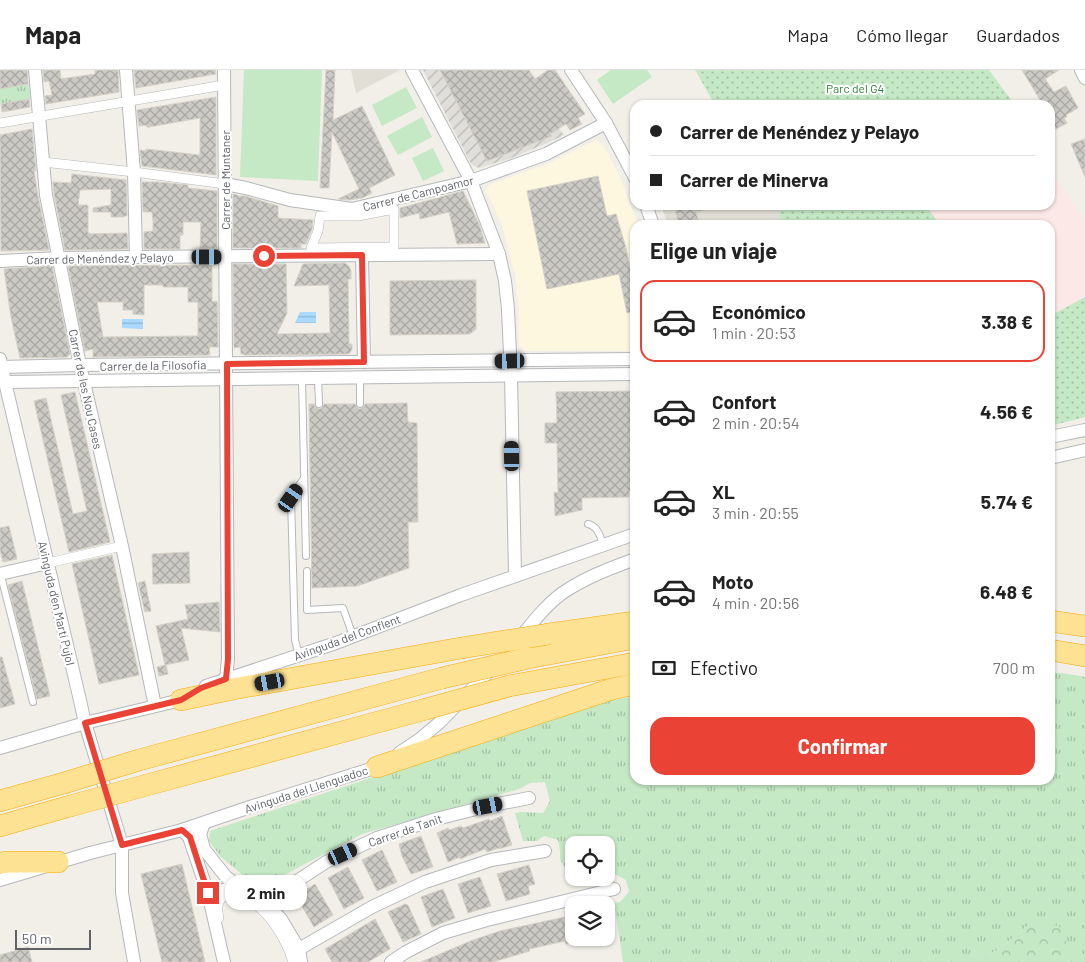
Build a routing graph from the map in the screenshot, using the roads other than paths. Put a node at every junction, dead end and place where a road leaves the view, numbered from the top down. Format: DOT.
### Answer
graph roads {
  1 [pos="35,70"];
  2 [pos="126,70"];
  3 [pos="224,70"];
  4 [pos="412,70"];
  5 [pos="571,70"];
  6 [pos="1081,70"];
  7 [pos="1085,78"];
  8 [pos="224,85"];
  9 [pos="128,100"];
  10 [pos="39,117"];
  11 [pos="0,123"];
  12 [pos="606,124"];
  13 [pos="43,162"];
  14 [pos="630,169"];
  15 [pos="134,172"];
  16 [pos="471,181"];
  17 [pos="225,184"];
  18 [pos="394,210"];
  19 [pos="499,254"];
  20 [pos="362,255"];
  21 [pos="136,257"];
  22 [pos="225,257"];
  23 [pos="59,258"];
  24 [pos="0,260"];
  25 [pos="630,359"];
  26 [pos="510,361"];
  27 [pos="364,362"];
  28 [pos="1,363"];
  29 [pos="227,364"];
  30 [pos="80,365"];
  31 [pos="630,374"];
  32 [pos="510,376"];
  33 [pos="318,378"];
  34 [pos="360,378"];
  35 [pos="302,379"];
  36 [pos="227,380"];
  37 [pos="84,381"];
  38 [pos="5,382"];
  39 [pos="319,404"];
  40 [pos="360,404"];
  41 [pos="1085,430"];
  42 [pos="1055,436"];
  43 [pos="1085,450"];
  44 [pos="1055,457"];
  45 [pos="304,478"];
  46 [pos="588,524"];
  47 [pos="630,536"];
  48 [pos="122,546"];
  49 [pos="604,546"];
  50 [pos="306,556"];
  51 [pos="630,561"];
  52 [pos="48,563"];
  53 [pos="307,571"];
  54 [pos="0,573"];
  55 [pos="515,576"];
  56 [pos="1055,622"];
  57 [pos="630,623"];
  58 [pos="1085,626"];
  59 [pos="354,636"];
  60 [pos="630,639"];
  61 [pos="1055,651"];
  62 [pos="299,655"];
  63 [pos="1085,656"];
  64 [pos="630,664"];
  65 [pos="226,679"];
  66 [pos="630,685"];
  67 [pos="181,700"];
  68 [pos="33,702"];
  69 [pos="155,706"];
  70 [pos="85,723"];
  71 [pos="0,748"];
  72 [pos="377,767"];
  73 [pos="529,798"];
  74 [pos="0,801"];
  75 [pos="204,823"];
  76 [pos="0,826"];
  77 [pos="182,830"];
  78 [pos="122,845"];
  79 [pos="545,851"];
  80 [pos="58,862"];
  81 [pos="0,863"];
  82 [pos="226,877"];
  83 [pos="0,880"];
  84 [pos="614,888"];
  85 [pos="208,893"];
  86 [pos="250,894"];
  87 [pos="265,902"];
  88 [pos="300,956"];
  89 [pos="134,962"];
  90 [pos="224,962"];
  91 [pos="230,962"];
  92 [pos="293,962"];
  93 [pos="391,962"];
  1 -- 10 [label="street, Carrer de les Nou Cases"];
  2 -- 9 [label="street"];
  3 -- 8 [label="street, Carrer de Muntaner"];
  4 -- 16 [label="street"];
  5 -- 12 [label="street"];
  6 -- 7 [label="street"];
  8 -- 9 [label="street"];
  8 -- 17 [label="street, Carrer de Muntaner"];
  9 -- 10 [label="street"];
  9 -- 15 [label="street"];
  10 -- 11 [label="street"];
  10 -- 13 [label="street, Carrer de les Nou Cases"];
  12 -- 14 [label="street"];
  12 -- 16 [label="street, Carrer de Campoamor"];
  13 -- 15 [label="street, Carrer de Campoamor"];
  13 -- 23 [label="street, Carrer de les Nou Cases"];
  15 -- 17 [label="street, Carrer de Campoamor"];
  15 -- 21 [label="street"];
  16 -- 17 [label="street, Carrer de Campoamor"];
  16 -- 19 [label="street"];
  17 -- 22 [label="street, Carrer de Muntaner"];
  18 -- 18 [label="street"];
  19 -- 20 [label="street, Carrer de Menéndez y Pelayo"];
  19 -- 26 [label="street"];
  20 -- 22 [label="street, Carrer de Menéndez y Pelayo"];
  20 -- 27 [label="street"];
  21 -- 22 [label="street, Carrer de Menéndez y Pelayo"];
  21 -- 23 [label="street, Carrer de Menéndez y Pelayo"];
  22 -- 29 [label="street, Carrer de Muntaner"];
  23 -- 24 [label="street, Carrer de Menéndez y Pelayo"];
  23 -- 30 [label="street, Carrer de les Nou Cases"];
  25 -- 26 [label="street, Carrer de la Filosofia"];
  26 -- 27 [label="street, Carrer de la Filosofia"];
  26 -- 32 [label="street"];
  27 -- 29 [label="street, Carrer de la Filosofia"];
  28 -- 30 [label="street, Carrer de la Filosofia"];
  28 -- 38 [label="street, Avinguda d'en Martí Pujol"];
  29 -- 30 [label="street, Carrer de la Filosofia"];
  29 -- 36 [label="street, Carrer de Muntaner"];
  30 -- 37 [label="street, Carrer de les Nou Cases"];
  31 -- 32 [label="street, Carrer de la Filosofia"];
  32 -- 34 [label="street, Carrer de la Filosofia"];
  32 -- 55 [label="street"];
  33 -- 34 [label="street, Carrer de la Filosofia"];
  33 -- 35 [label="street, Carrer de la Filosofia"];
  33 -- 39 [label="lane"];
  34 -- 40 [label="lane"];
  35 -- 36 [label="street, Carrer de la Filosofia"];
  35 -- 45 [label="lane"];
  36 -- 37 [label="street, Carrer de la Filosofia"];
  36 -- 65 [label="street, Carrer de Muntaner"];
  37 -- 38 [label="street, Carrer de la Filosofia"];
  37 -- 48 [label="street, Carrer de les Nou Cases"];
  38 -- 52 [label="street, Avinguda d'en Martí Pujol"];
  41 -- 42 [label="street"];
  43 -- 44 [label="street"];
  45 -- 50 [label="lane"];
  45 -- 62 [label="lane"];
  46 -- 49 [label="lane"];
  47 -- 49 [label="street, Avinguda del Conflent"];
  48 -- 52 [label="street"];
  48 -- 69 [label="street, Carrer de les Nou Cases"];
  49 -- 55 [label="street, Avinguda del Conflent"];
  51 -- 72 [label="street, Avinguda del Llenguadoc"];
  52 -- 54 [label="street"];
  52 -- 70 [label="street, Avinguda d'en Martí Pujol"];
  53 -- 59 [label="lane"];
  54 -- 68 [label="lane"];
  55 -- 59 [label="street, Avinguda del Conflent"];
  56 -- 58 [label="highway"];
  57 -- 67 [label="highway, bridge"];
  59 -- 62 [label="street, Avinguda del Conflent"];
  60 -- 74 [label="highway, bridge"];
  61 -- 63 [label="highway"];
  62 -- 65 [label="street, Avinguda del Conflent"];
  64 -- 76 [label="highway, bridge"];
  65 -- 67 [label="street, Avinguda del Conflent"];
  66 -- 72 [label="highway"];
  67 -- 69 [label="street, Avinguda del Conflent"];
  69 -- 70 [label="street, Avinguda del Conflent"];
  70 -- 71 [label="street, Avinguda del Conflent"];
  70 -- 78 [label="street, Avinguda d'en Martí Pujol"];
  72 -- 75 [label="street, Avinguda del Llenguadoc"];
  73 -- 87 [label="street, Carrer de Tanit"];
  75 -- 77 [label="street, Avinguda del Llenguadoc"];
  75 -- 82 [label="street"];
  77 -- 78 [label="street, Avinguda del Llenguadoc"];
  77 -- 85 [label="street"];
  78 -- 80 [label="street, Avinguda del Llenguadoc"];
  78 -- 89 [label="street, Avinguda d'en Martí Pujol"];
  79 -- 88 [label="street"];
  80 -- 81 [label="highway"];
  80 -- 83 [label="street, Avinguda del Llenguadoc"];
  82 -- 85 [label="street"];
  82 -- 86 [label="street"];
  84 -- 93 [label="street"];
  85 -- 86 [label="street"];
  85 -- 90 [label="street"];
  86 -- 87 [label="street"];
  87 -- 88 [label="street"];
  91 -- 92 [label="street"];
}
